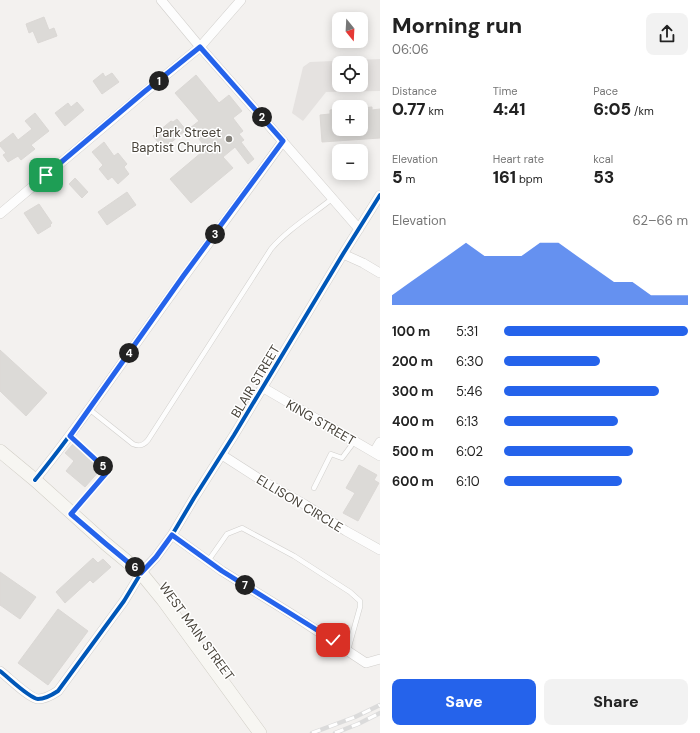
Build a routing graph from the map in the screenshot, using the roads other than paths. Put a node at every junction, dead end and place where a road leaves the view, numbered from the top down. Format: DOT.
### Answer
graph roads {
  1 [pos="161,0"];
  2 [pos="241,0"];
  3 [pos="200,47"];
  4 [pos="283,141"];
  5 [pos="380,195"];
  6 [pos="333,198"];
  7 [pos="0,214"];
  8 [pos="359,229"];
  9 [pos="343,254"];
  10 [pos="380,273"];
  11 [pos="262,387"];
  12 [pos="89,409"];
  13 [pos="70,436"];
  14 [pos="354,442"];
  15 [pos="380,442"];
  16 [pos="0,451"];
  17 [pos="377,454"];
  18 [pos="222,455"];
  19 [pos="34,480"];
  20 [pos="314,488"];
  21 [pos="71,514"];
  22 [pos="172,535"];
  23 [pos="380,550"];
  24 [pos="208,561"];
  25 [pos="141,573"];
  26 [pos="348,650"];
  27 [pos="380,659"];
  28 [pos="0,671"];
  29 [pos="260,733"];
  1 -- 3 [label="street"];
  2 -- 3 [label="street"];
  3 -- 4 [label="street"];
  3 -- 7 [label="street"];
  4 -- 6 [label="street"];
  4 -- 12 [label="street"];
  5 -- 8 [label="street, BLAIR STREET"];
  6 -- 8 [label="street"];
  6 -- 12 [label="lane"];
  8 -- 9 [label="street, BLAIR STREET"];
  9 -- 10 [label="street"];
  9 -- 11 [label="street, BLAIR STREET"];
  11 -- 14 [label="street, KING STREET"];
  11 -- 18 [label="street, BLAIR STREET"];
  12 -- 13 [label="street"];
  13 -- 19 [label="street"];
  13 -- 21 [label="lane"];
  14 -- 17 [label="street, KING STREET"];
  14 -- 20 [label="lane"];
  15 -- 17 [label="street"];
  16 -- 19 [label="main road, WEST MAIN STREET"];
  18 -- 22 [label="street, BLAIR STREET"];
  18 -- 23 [label="street, ELLISON CIRCLE"];
  19 -- 21 [label="main road, WEST MAIN STREET"];
  21 -- 25 [label="main road, WEST MAIN STREET"];
  22 -- 24 [label="street"];
  22 -- 25 [label="street, BLAIR STREET"];
  24 -- 26 [label="street"];
  24 -- 26 [label="lane"];
  25 -- 28 [label="street, BLAIR STREET"];
  25 -- 29 [label="main road, WEST MAIN STREET"];
  26 -- 27 [label="street"];
}
